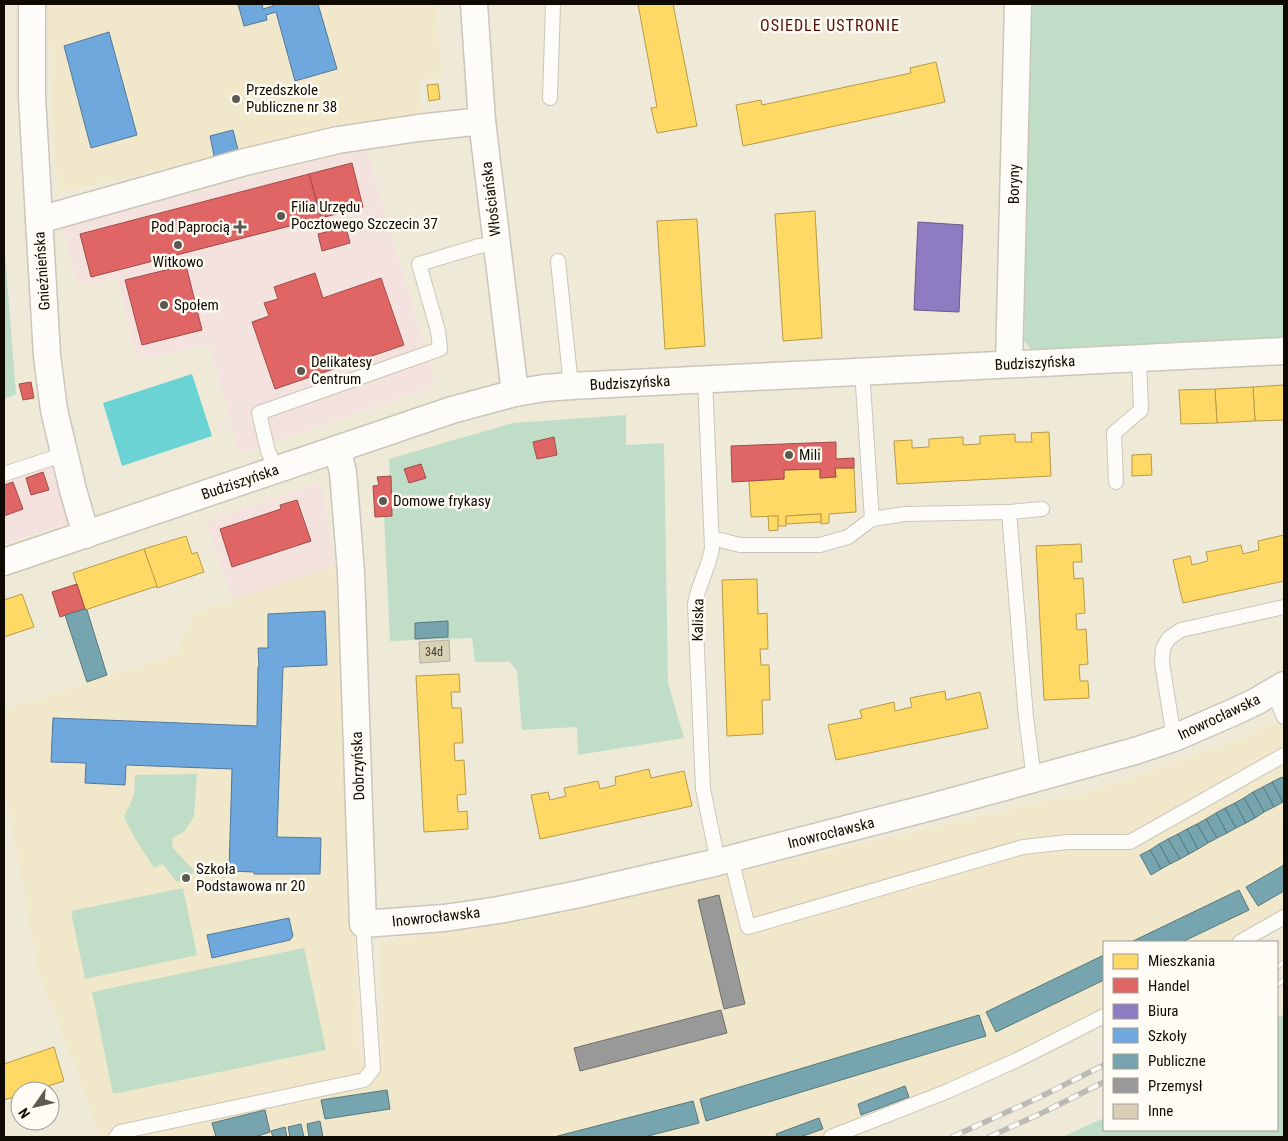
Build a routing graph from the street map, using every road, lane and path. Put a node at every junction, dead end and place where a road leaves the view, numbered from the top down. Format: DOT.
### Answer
graph roads {
  1 [pos="32,4"];
  2 [pos="474,4"];
  3 [pos="553,4"];
  4 [pos="1018,4"];
  5 [pos="550,98"];
  6 [pos="482,121"];
  7 [pos="39,220"];
  8 [pos="497,244"];
  9 [pos="558,261"];
  10 [pos="1284,351"];
  11 [pos="1139,358"];
  12 [pos="1009,364"];
  13 [pos="862,372"];
  14 [pos="705,378"];
  15 [pos="571,386"];
  16 [pos="515,393"];
  17 [pos="337,449"];
  18 [pos="64,454"];
  19 [pos="276,470"];
  20 [pos="4,474"];
  21 [pos="1116,482"];
  22 [pos="1042,509"];
  23 [pos="1009,512"];
  24 [pos="872,518"];
  25 [pos="86,535"];
  26 [pos="712,538"];
  27 [pos="4,562"];
  28 [pos="1284,606"];
  29 [pos="1279,688"];
  30 [pos="1284,717"];
  31 [pos="1174,738"];
  32 [pos="1284,755"];
  33 [pos="1034,779"];
  34 [pos="724,860"];
  35 [pos="1284,917"];
  36 [pos="363,924"];
  37 [pos="1242,941"];
  38 [pos="1103,1016"];
  39 [pos="116,1137"];
  40 [pos="831,1137"];
  1 -- 7 [label="street, Gnieźnieńska"];
  2 -- 6 [label="street, Włościańska"];
  3 -- 5 [label="lane"];
  4 -- 12 [label="street, Boryny"];
  6 -- 7 [label="street"];
  6 -- 8 [label="street, Włościańska"];
  7 -- 18 [label="street, Gnieźnieńska"];
  8 -- 16 [label="street, Włościańska"];
  8 -- 19 [label="lane"];
  9 -- 15 [label="lane"];
  10 -- 11 [label="street, Budziszyńska"];
  11 -- 12 [label="street, Budziszyńska"];
  11 -- 21 [label="lane"];
  12 -- 13 [label="street, Budziszyńska"];
  13 -- 14 [label="street, Budziszyńska"];
  13 -- 24 [label="lane"];
  14 -- 15 [label="street, Budziszyńska"];
  14 -- 26 [label="lane, Kaliska"];
  15 -- 16 [label="street, Budziszyńska"];
  16 -- 17 [label="street, Budziszyńska"];
  17 -- 19 [label="street, Budziszyńska"];
  17 -- 36 [label="street, Dobrzyńska"];
  18 -- 20 [label="lane"];
  18 -- 25 [label="street, Gnieźnieńska"];
  19 -- 25 [label="street, Budziszyńska"];
  22 -- 23 [label="lane"];
  23 -- 24 [label="lane"];
  23 -- 33 [label="lane"];
  24 -- 26 [label="lane"];
  25 -- 27 [label="street, Budziszyńska"];
  26 -- 34 [label="lane, Kaliska"];
  28 -- 31 [label="lane"];
  29 -- 30 [label="lane"];
  29 -- 31 [label="street, Inowrocławska"];
  31 -- 33 [label="street, Inowrocławska"];
  32 -- 34 [label="lane, Kaliska"];
  33 -- 34 [label="street, Inowrocławska"];
  34 -- 36 [label="street, Inowrocławska"];
  35 -- 37 [label="lane"];
  36 -- 39 [label="lane, Dobrzyńska"];
  38 -- 40 [label="lane"];
}
